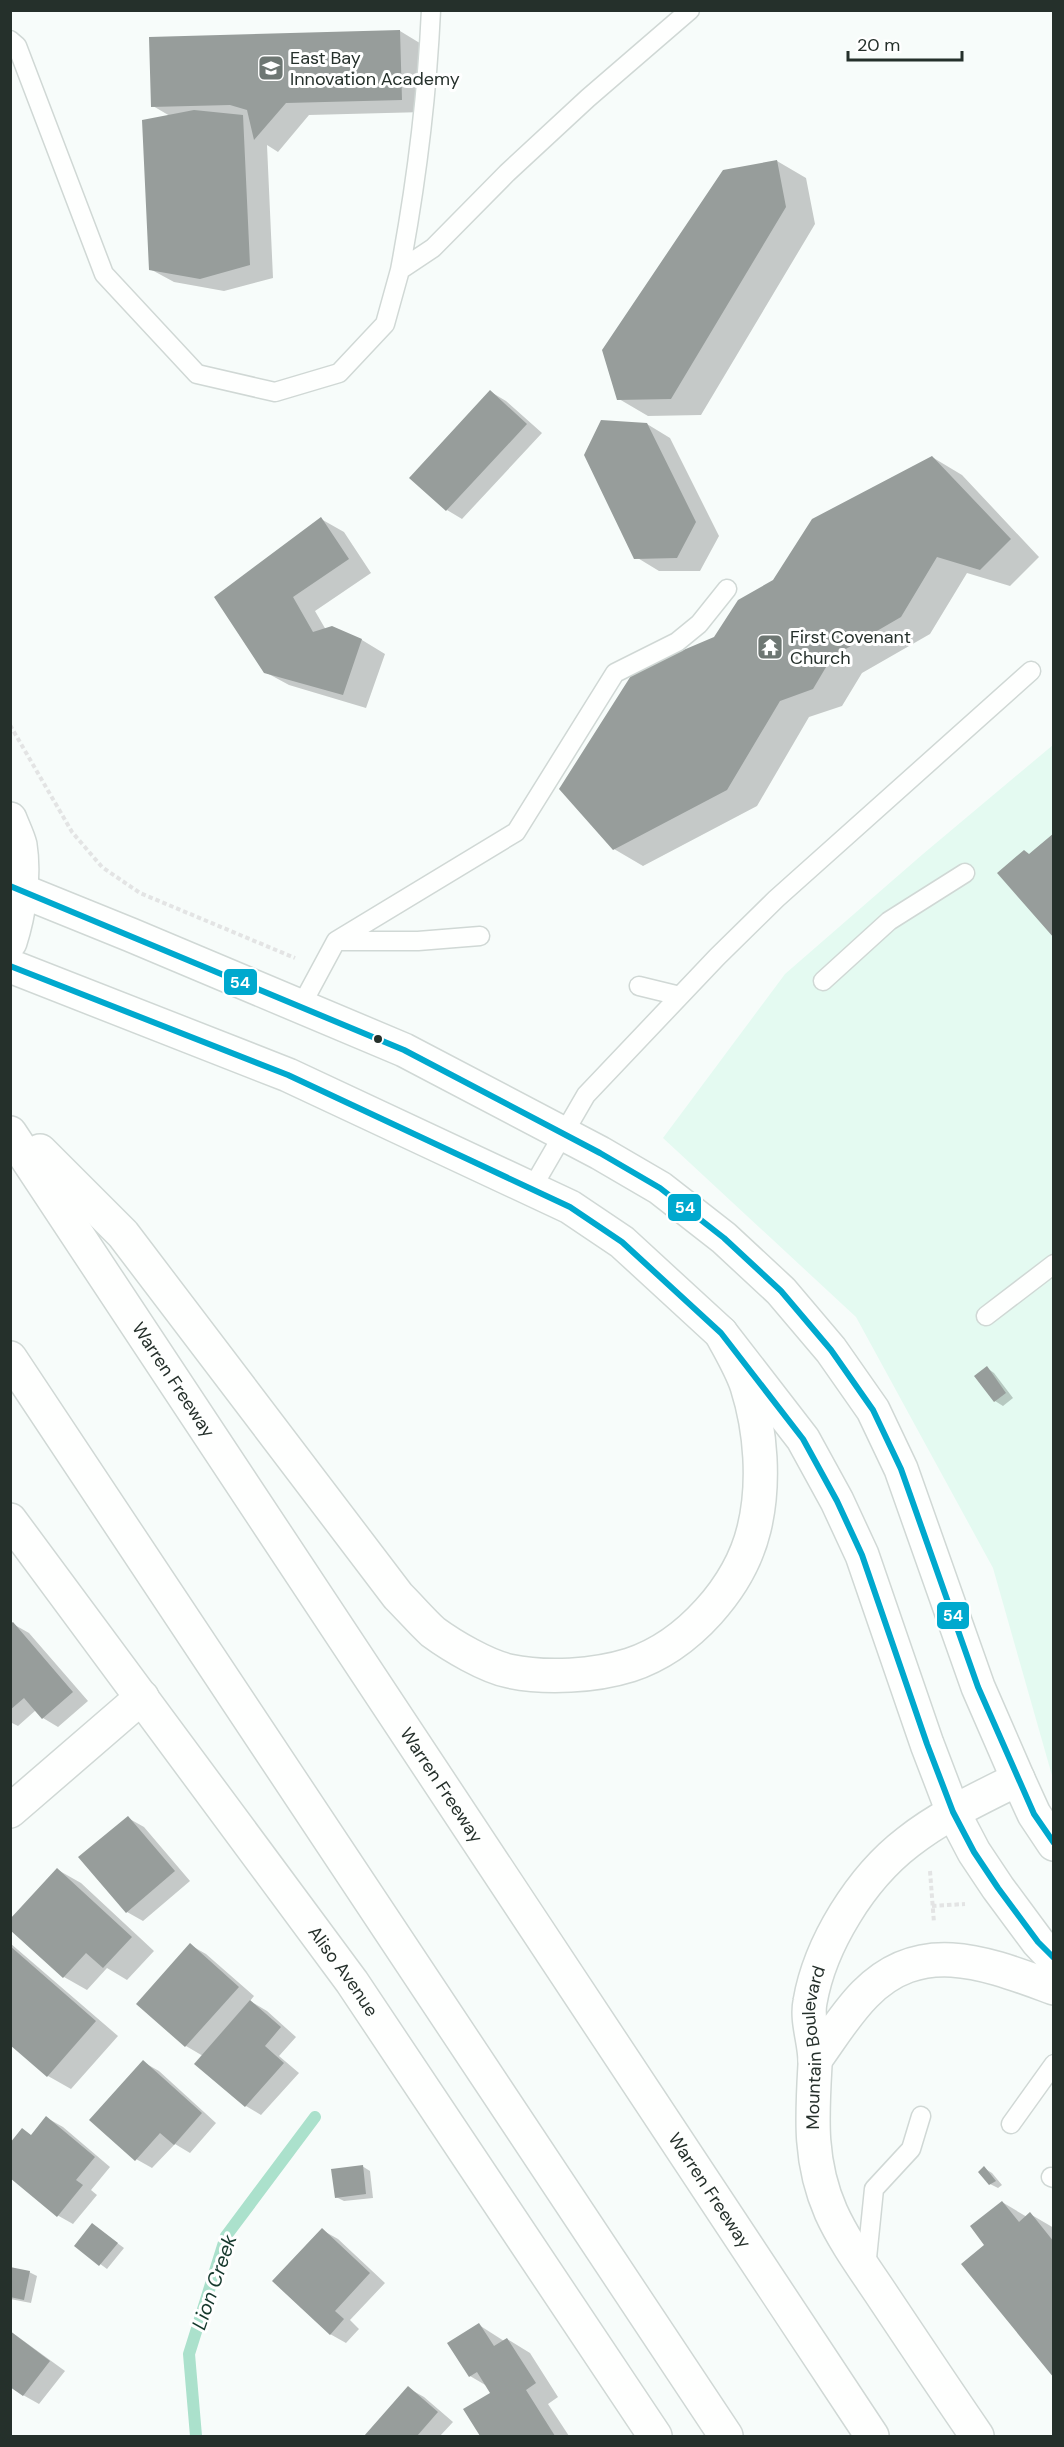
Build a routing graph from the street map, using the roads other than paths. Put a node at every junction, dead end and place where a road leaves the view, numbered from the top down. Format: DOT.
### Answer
graph roads {
  1 [pos="431,10"];
  2 [pos="690,10"];
  3 [pos="10,40"];
  4 [pos="400,270"];
  5 [pos="727,589"];
  6 [pos="1031,671"];
  7 [pos="10,819"];
  8 [pos="965,873"];
  9 [pos="15,908"];
  10 [pos="480,936"];
  11 [pos="336,941"];
  12 [pos="10,966"];
  13 [pos="823,981"];
  14 [pos="639,986"];
  15 [pos="680,996"];
  16 [pos="301,1006"];
  17 [pos="10,1120"];
  18 [pos="10,1132"];
  19 [pos="564,1132"];
  20 [pos="532,1188"];
  21 [pos="1053,1264"];
  22 [pos="986,1316"];
  23 [pos="721,1333"];
  24 [pos="10,1358"];
  25 [pos="10,1520"];
  26 [pos="142,1697"];
  27 [pos="1018,1779"];
  28 [pos="10,1811"];
  29 [pos="953,1812"];
  30 [pos="1053,1844"];
  31 [pos="1053,1959"];
  32 [pos="1053,1988"];
  33 [pos="815,2060"];
  34 [pos="1053,2064"];
  35 [pos="921,2116"];
  36 [pos="1011,2124"];
  37 [pos="866,2270"];
  38 [pos="655,2436"];
  39 [pos="726,2436"];
  40 [pos="872,2436"];
  41 [pos="977,2436"];
  1 -- 4 [label="lane"];
  2 -- 4 [label="lane"];
  3 -- 4 [label="lane"];
  5 -- 11 [label="lane"];
  6 -- 15 [label="lane"];
  7 -- 9 [label="main road"];
  8 -- 13 [label="lane"];
  9 -- 16 [label="main road"];
  10 -- 11 [label="lane"];
  11 -- 16 [label="lane"];
  12 -- 20 [label="main road"];
  14 -- 15 [label="lane"];
  15 -- 19 [label="lane"];
  16 -- 19 [label="main road"];
  17 -- 23 [label="main road"];
  18 -- 40 [label="main road, Warren Freeway"];
  19 -- 20 [label="lane"];
  19 -- 27 [label="main road"];
  20 -- 23 [label="main road"];
  21 -- 22 [label="lane"];
  23 -- 29 [label="main road"];
  24 -- 39 [label="main road"];
  25 -- 26 [label="main road, Aliso Avenue"];
  26 -- 28 [label="main road"];
  26 -- 38 [label="main road, Aliso Avenue"];
  27 -- 29 [label="main road, Mountain Boulevard"];
  27 -- 30 [label="main road"];
  29 -- 31 [label="main road"];
  29 -- 33 [label="main road, Mountain Boulevard"];
  32 -- 33 [label="main road"];
  33 -- 37 [label="main road, Mountain Boulevard"];
  34 -- 36 [label="lane"];
  35 -- 37 [label="lane"];
  37 -- 41 [label="main road, Mountain Boulevard"];
}
